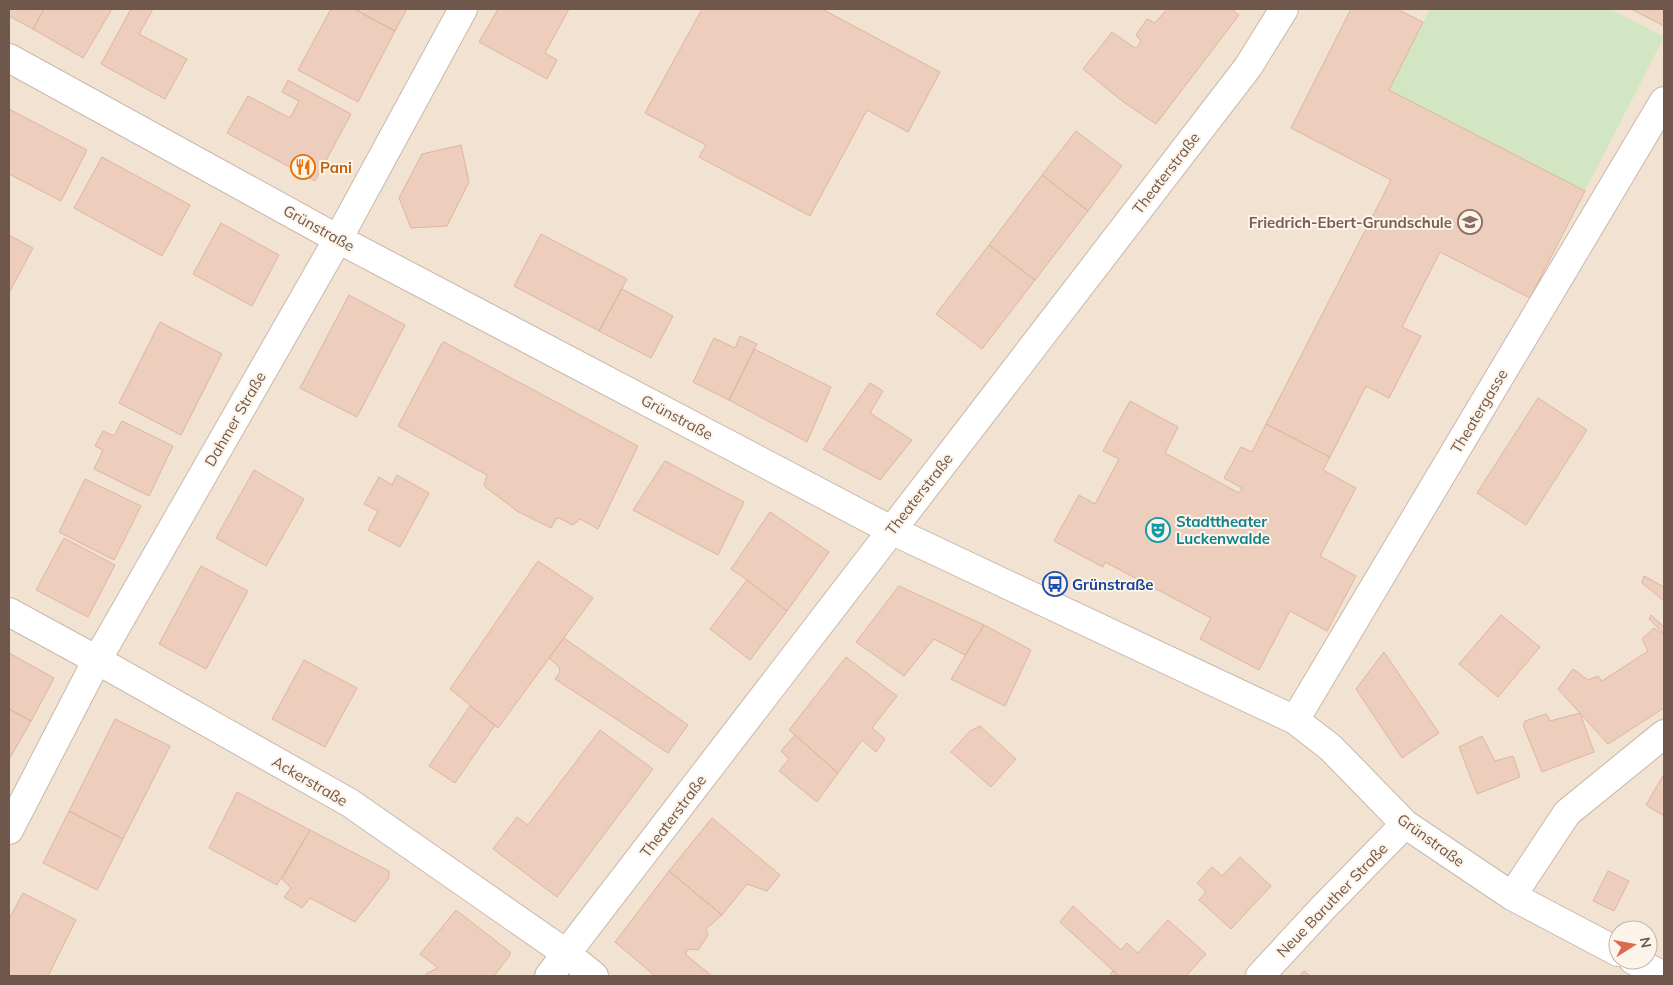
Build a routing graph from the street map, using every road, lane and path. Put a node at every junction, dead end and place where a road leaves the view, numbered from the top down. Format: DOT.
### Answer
graph roads {
  1 [pos="463,9"];
  2 [pos="1284,9"];
  3 [pos="9,58"];
  4 [pos="1664,101"];
  5 [pos="338,239"];
  6 [pos="891,530"];
  7 [pos="9,612"];
  8 [pos="96,660"];
  9 [pos="1295,720"];
  10 [pos="1664,734"];
  11 [pos="1405,824"];
  12 [pos="9,830"];
  13 [pos="1512,896"];
  14 [pos="1608,947"];
  15 [pos="567,954"];
  16 [pos="1653,970"];
  17 [pos="549,976"];
  18 [pos="594,976"];
  19 [pos="1260,976"];
  20 [pos="1664,976"];
  1 -- 5 [label="street, Dahmer Straße"];
  2 -- 6 [label="street, Theaterstraße"];
  3 -- 5 [label="street, Grünstraße"];
  4 -- 9 [label="street, Theatergasse"];
  5 -- 6 [label="street, Grünstraße"];
  5 -- 8 [label="street, Dahmer Straße"];
  6 -- 9 [label="street, Grünstraße"];
  6 -- 15 [label="street, Theaterstraße"];
  7 -- 8 [label="street, Ackerstraße"];
  8 -- 12 [label="street, Dahmer Straße"];
  8 -- 15 [label="street, Ackerstraße"];
  9 -- 11 [label="street, Grünstraße"];
  10 -- 13 [label="street"];
  11 -- 13 [label="street, Grünstraße"];
  11 -- 19 [label="street, Neue Baruther Straße"];
  13 -- 14 [label="street, Grünstraße"];
  15 -- 17 [label="street, Theaterstraße"];
  15 -- 18 [label="street, Ackerstraße"];
  16 -- 20 [label="street"];
}
